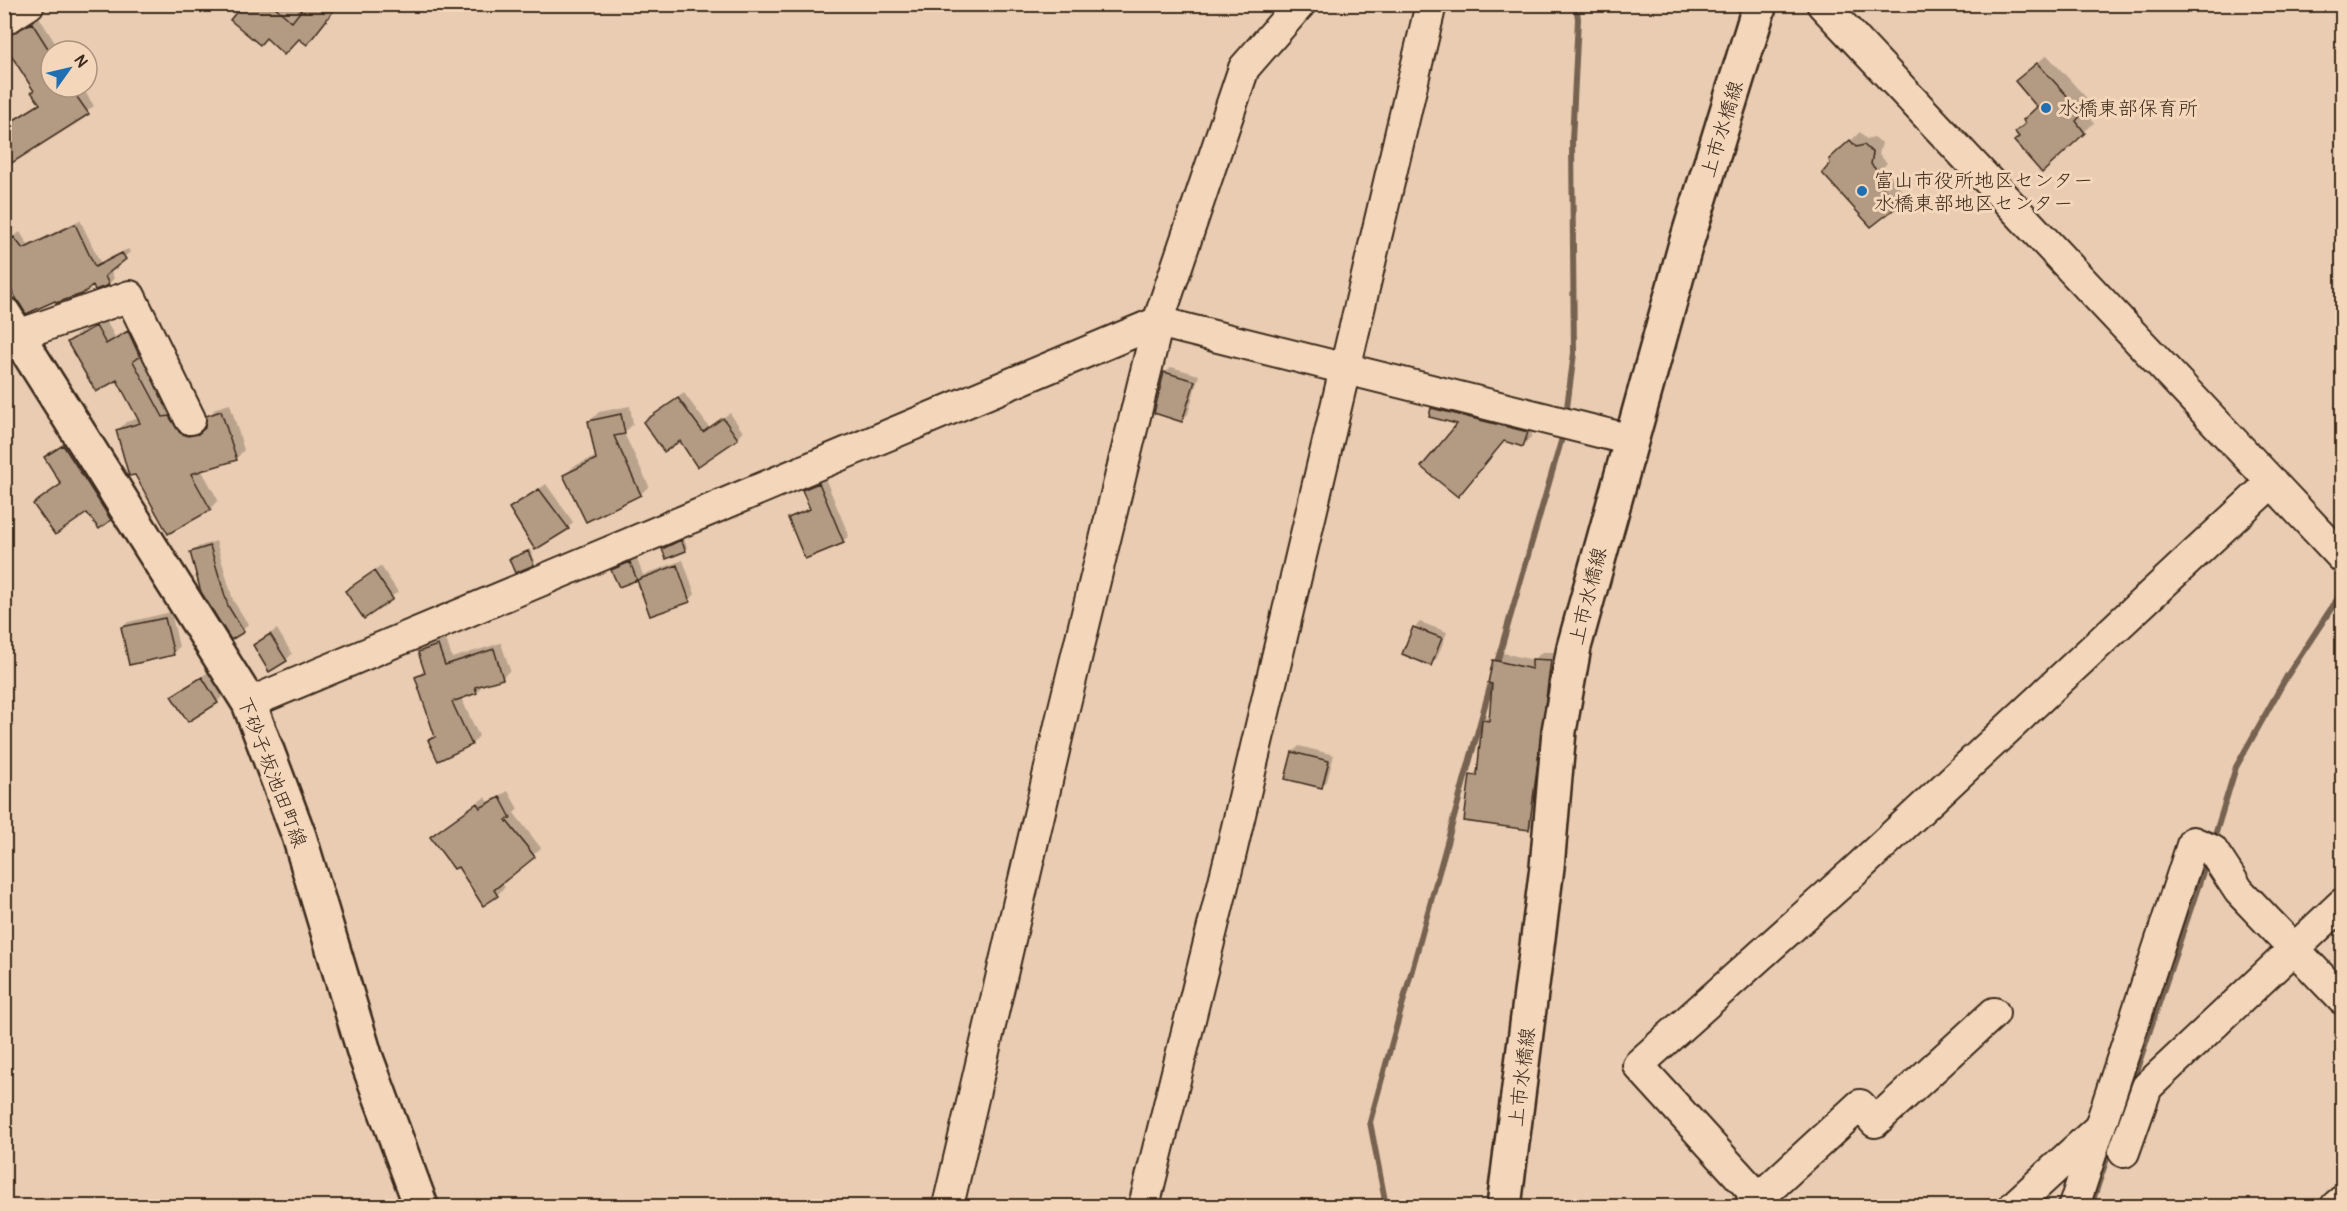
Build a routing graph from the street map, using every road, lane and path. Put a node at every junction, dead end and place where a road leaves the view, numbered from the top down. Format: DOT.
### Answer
graph roads {
  1 [pos="29,4"];
  2 [pos="1300,4"];
  3 [pos="1431,4"];
  4 [pos="1760,4"];
  5 [pos="1822,4"];
  6 [pos="4,20"];
  7 [pos="1158,322"];
  8 [pos="11,325"];
  9 [pos="1343,370"];
  10 [pos="190,419"];
  11 [pos="1631,440"];
  12 [pos="2272,482"];
  13 [pos="2343,557"];
  14 [pos="249,703"];
  15 [pos="2343,904"];
  16 [pos="2293,948"];
  17 [pos="2343,999"];
  18 [pos="1994,1013"];
  19 [pos="2101,1127"];
  20 [pos="2124,1152"];
  21 [pos="2343,1201"];
  22 [pos="1759,1204"];
  23 [pos="421,1206"];
  24 [pos="948,1206"];
  25 [pos="1144,1206"];
  26 [pos="1504,1206"];
  27 [pos="2014,1206"];
  28 [pos="2074,1206"];
  29 [pos="2336,1206"];
  1 -- 6 [label="street"];
  2 -- 7 [label="street"];
  3 -- 9 [label="street"];
  4 -- 11 [label="main road, 上市水橋線"];
  5 -- 12 [label="street"];
  7 -- 9 [label="street"];
  7 -- 14 [label="street"];
  7 -- 24 [label="street"];
  8 -- 10 [label="street"];
  8 -- 14 [label="main road, 下砂子坂池田町線"];
  9 -- 11 [label="street"];
  9 -- 25 [label="street"];
  11 -- 26 [label="main road, 上市水橋線"];
  12 -- 13 [label="street"];
  12 -- 22 [label="street"];
  14 -- 23 [label="main road, 下砂子坂池田町線"];
  15 -- 16 [label="street"];
  16 -- 17 [label="street"];
  16 -- 19 [label="street"];
  16 -- 20 [label="street"];
  18 -- 22 [label="street"];
  19 -- 27 [label="street"];
  19 -- 28 [label="street"];
  21 -- 29 [label="street"];
}
